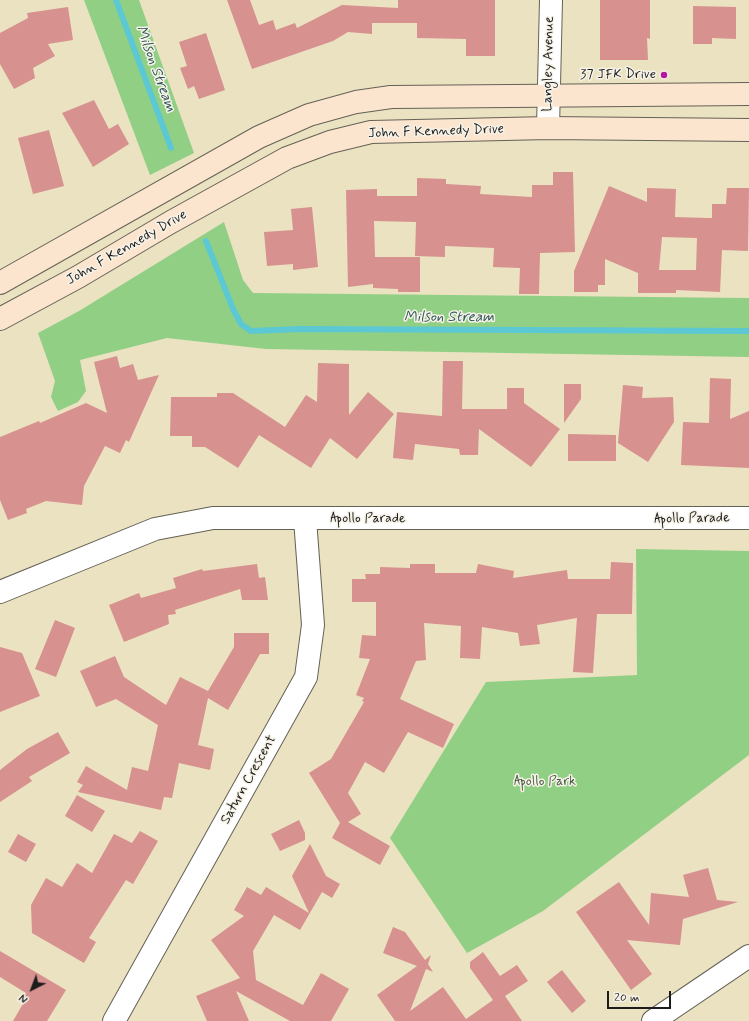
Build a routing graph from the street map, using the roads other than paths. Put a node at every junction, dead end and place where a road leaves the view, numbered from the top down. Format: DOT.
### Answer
graph roads {
  1 [pos="551,0"];
  2 [pos="749,94"];
  3 [pos="549,97"];
  4 [pos="548,128"];
  5 [pos="749,130"];
  6 [pos="0,282"];
  7 [pos="0,319"];
  8 [pos="749,518"];
  9 [pos="305,519"];
  10 [pos="0,592"];
  11 [pos="749,956"];
  12 [pos="114,1021"];
  13 [pos="653,1021"];
  1 -- 3 [label="street, Langley Avenue"];
  2 -- 3 [label="main road"];
  3 -- 4 [label="street, Langley Avenue"];
  3 -- 6 [label="main road"];
  4 -- 5 [label="main road, John F Kennedy Drive"];
  4 -- 7 [label="main road, John F Kennedy Drive"];
  8 -- 9 [label="street, Apollo Parade"];
  9 -- 10 [label="street, Apollo Parade"];
  9 -- 12 [label="street, Saturn Crescent"];
  11 -- 13 [label="street"];
}
